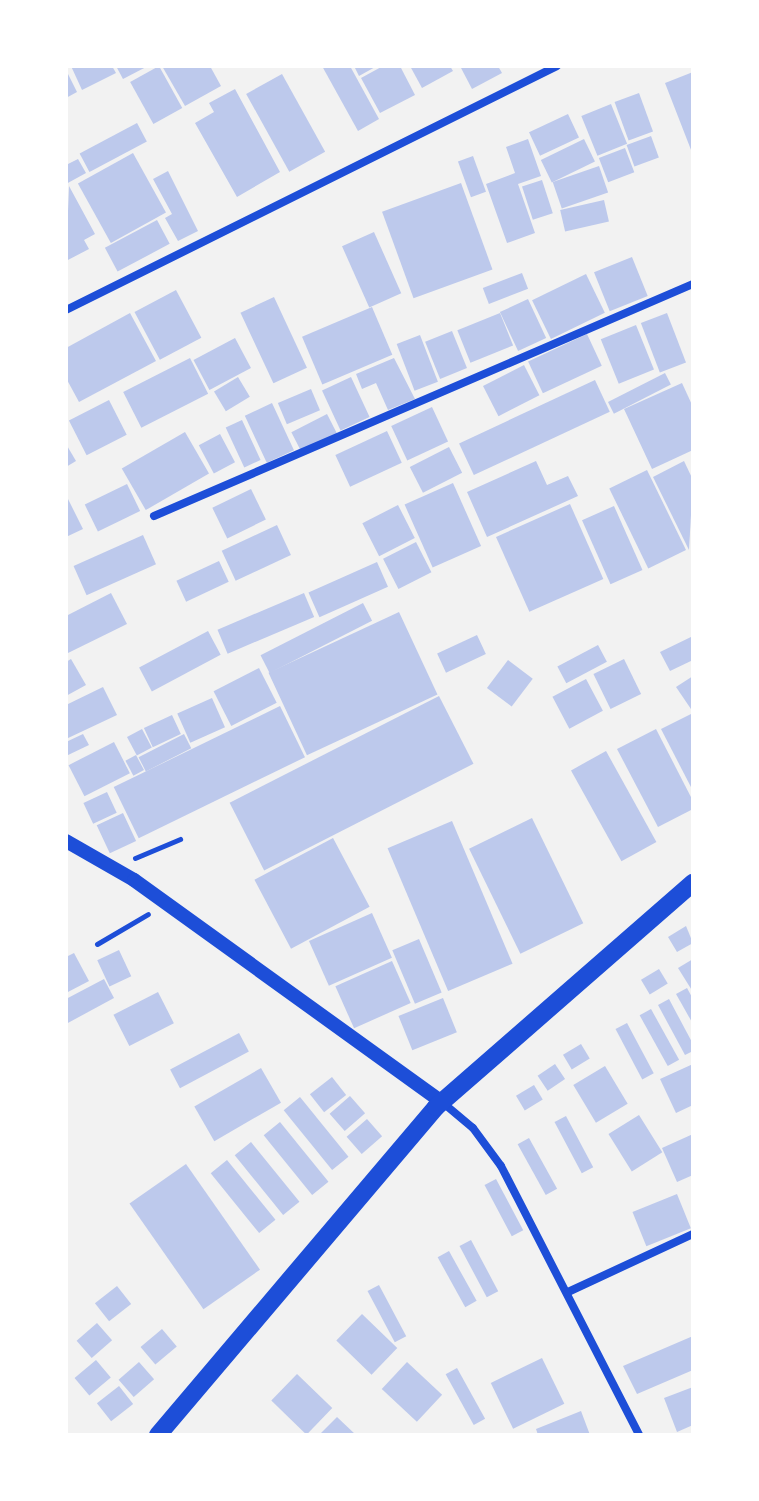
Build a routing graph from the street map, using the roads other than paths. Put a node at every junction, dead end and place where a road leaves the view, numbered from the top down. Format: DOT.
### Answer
graph roads {
  1 [pos="557,66"];
  2 [pos="693,284"];
  3 [pos="66,310"];
  4 [pos="154,516"];
  5 [pos="66,841"];
  6 [pos="693,883"];
  7 [pos="442,1102"];
  8 [pos="693,1234"];
  9 [pos="568,1292"];
  10 [pos="158,1435"];
  11 [pos="639,1435"];
  1 -- 3 [label="street"];
  2 -- 4 [label="street"];
  5 -- 7 [label="street"];
  6 -- 7 [label="main road"];
  7 -- 9 [label="street"];
  7 -- 10 [label="main road"];
  8 -- 9 [label="street"];
  9 -- 11 [label="street"];
}
